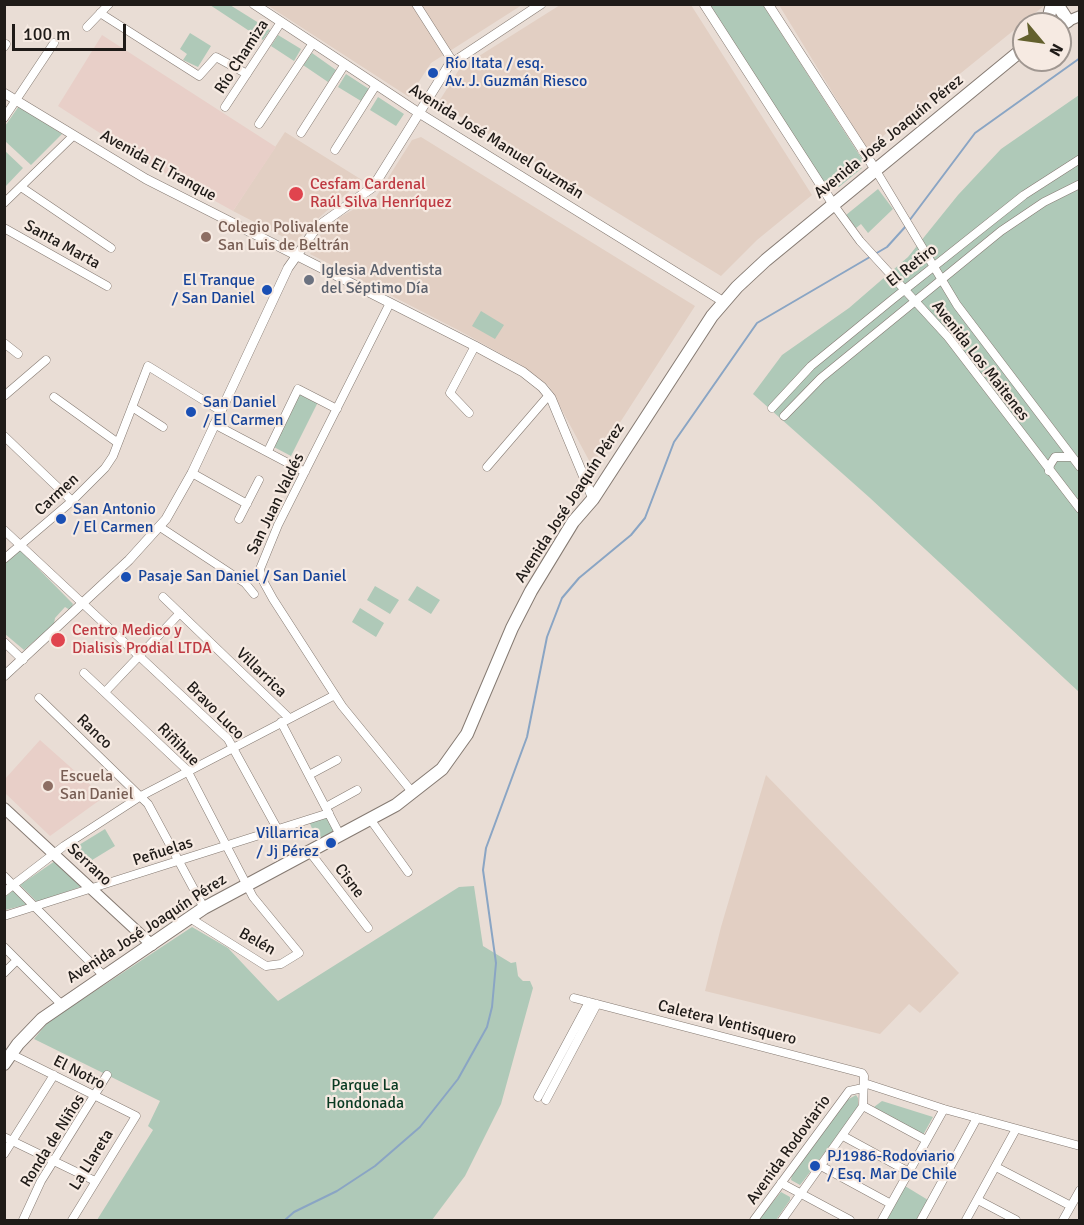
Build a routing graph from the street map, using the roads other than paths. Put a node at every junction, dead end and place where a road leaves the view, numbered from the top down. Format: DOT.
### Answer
graph roads {
  1 [pos="109,4"];
  2 [pos="254,4"];
  3 [pos="416,4"];
  4 [pos="541,4"];
  5 [pos="705,4"];
  6 [pos="768,4"];
  7 [pos="100,13"];
  8 [pos="281,22"];
  9 [pos="87,27"];
  10 [pos="54,43"];
  11 [pos="313,43"];
  12 [pos="1012,58"];
  13 [pos="453,62"];
  14 [pos="345,64"];
  15 [pos="247,74"];
  16 [pos="376,85"];
  17 [pos="4,93"];
  18 [pos="17,101"];
  19 [pos="225,107"];
  20 [pos="419,113"];
  21 [pos="4,118"];
  22 [pos="259,124"];
  23 [pos="301,133"];
  24 [pos="73,136"];
  25 [pos="335,150"];
  26 [pos="1080,159"];
  27 [pos="876,170"];
  28 [pos="1080,184"];
  29 [pos="21,187"];
  30 [pos="4,203"];
  31 [pos="833,204"];
  32 [pos="4,228"];
  33 [pos="111,248"];
  34 [pos="296,255"];
  35 [pos="934,267"];
  36 [pos="941,280"];
  37 [pos="107,286"];
  38 [pos="904,290"];
  39 [pos="915,300"];
  40 [pos="724,302"];
  41 [pos="390,303"];
  42 [pos="4,343"];
  43 [pos="475,345"];
  44 [pos="18,354"];
  45 [pos="46,360"];
  46 [pos="786,393"];
  47 [pos="549,395"];
  48 [pos="4,396"];
  49 [pos="54,397"];
  50 [pos="795,404"];
  51 [pos="132,407"];
  52 [pos="772,408"];
  53 [pos="338,409"];
  54 [pos="220,411"];
  55 [pos="469,413"];
  56 [pos="784,416"];
  57 [pos="214,424"];
  58 [pos="163,427"];
  59 [pos="4,436"];
  60 [pos="118,443"];
  61 [pos="268,451"];
  62 [pos="1072,458"];
  63 [pos="487,467"];
  64 [pos="1080,467"];
  65 [pos="1049,471"];
  66 [pos="305,472"];
  67 [pos="192,473"];
  68 [pos="259,480"];
  69 [pos="593,499"];
  70 [pos="72,501"];
  71 [pos="247,504"];
  72 [pos="1080,509"];
  73 [pos="239,519"];
  74 [pos="160,526"];
  75 [pos="4,530"];
  76 [pos="21,545"];
  77 [pos="4,559"];
  78 [pos="254,594"];
  79 [pos="163,597"];
  80 [pos="83,603"];
  81 [pos="180,613"];
  82 [pos="4,642"];
  83 [pos="139,657"];
  84 [pos="23,660"];
  85 [pos="84,673"];
  86 [pos="4,676"];
  87 [pos="105,692"];
  88 [pos="335,695"];
  89 [pos="39,698"];
  90 [pos="285,720"];
  91 [pos="234,747"];
  92 [pos="337,760"];
  93 [pos="187,770"];
  94 [pos="309,775"];
  95 [pos="357,790"];
  96 [pos="413,793"];
  97 [pos="141,796"];
  98 [pos="4,808"];
  99 [pos="327,810"];
  100 [pos="370,819"];
  101 [pos="278,830"];
  102 [pos="340,835"];
  103 [pos="228,845"];
  104 [pos="309,851"];
  105 [pos="54,854"];
  106 [pos="179,861"];
  107 [pos="408,872"];
  108 [pos="4,876"];
  109 [pos="14,884"];
  110 [pos="246,884"];
  111 [pos="91,888"];
  112 [pos="4,892"];
  113 [pos="36,906"];
  114 [pos="204,908"];
  115 [pos="4,916"];
  116 [pos="190,918"];
  117 [pos="368,928"];
  118 [pos="152,945"];
  119 [pos="4,947"];
  120 [pos="17,960"];
  121 [pos="4,973"];
  122 [pos="105,977"];
  123 [pos="574,998"];
  124 [pos="593,1003"];
  125 [pos="62,1005"];
  126 [pos="8,1059"];
  127 [pos="106,1075"];
  128 [pos="54,1076"];
  129 [pos="864,1085"];
  130 [pos="96,1097"];
  131 [pos="542,1099"];
  132 [pos="863,1106"];
  133 [pos="944,1109"];
  134 [pos="136,1116"];
  135 [pos="978,1118"];
  136 [pos="1016,1129"];
  137 [pos="843,1136"];
  138 [pos="8,1139"];
  139 [pos="926,1140"];
  140 [pos="1080,1146"];
  141 [pos="4,1154"];
  142 [pos="54,1161"];
  143 [pos="821,1166"];
  144 [pos="996,1167"];
  145 [pos="909,1172"];
  146 [pos="94,1181"];
  147 [pos="781,1183"];
  148 [pos="1080,1190"];
  149 [pos="801,1194"];
  150 [pos="978,1200"];
  151 [pos="891,1204"];
  152 [pos="1071,1206"];
  153 [pos="844,1219"];
  154 [pos="23,1221"];
  155 [pos="72,1221"];
  156 [pos="754,1221"];
  157 [pos="782,1221"];
  158 [pos="882,1221"];
  159 [pos="921,1221"];
  160 [pos="966,1221"];
  161 [pos="1016,1221"];
  162 [pos="1063,1221"];
  1 -- 7 [label="street"];
  2 -- 8 [label="street, Avenida José Manuel Guzmán"];
  3 -- 13 [label="street"];
  4 -- 13 [label="street"];
  5 -- 31 [label="street"];
  6 -- 27 [label="street"];
  7 -- 9 [label="street"];
  7 -- 15 [label="street"];
  8 -- 11 [label="street, Avenida José Manuel Guzmán"];
  8 -- 15 [label="street, Río Chamiza"];
  10 -- 18 [label="street"];
  11 -- 14 [label="street, Avenida José Manuel Guzmán"];
  11 -- 22 [label="street"];
  12 -- 27 [label="main road, Avenida José Joaquín Pérez"];
  13 -- 20 [label="street"];
  14 -- 16 [label="street, Avenida José Manuel Guzmán"];
  14 -- 23 [label="street"];
  15 -- 19 [label="street, Río Chamiza"];
  16 -- 20 [label="street, Avenida José Manuel Guzmán"];
  16 -- 25 [label="street"];
  17 -- 18 [label="street, Avenida El Tranque"];
  18 -- 21 [label="street"];
  18 -- 24 [label="street, Avenida El Tranque"];
  20 -- 34 [label="street"];
  20 -- 40 [label="street, Avenida José Manuel Guzmán"];
  24 -- 29 [label="street"];
  24 -- 34 [label="street, Avenida El Tranque"];
  26 -- 35 [label="street, El Retiro"];
  27 -- 31 [label="main road, Avenida José Joaquín Pérez"];
  27 -- 35 [label="street, Avenida Los Maitenes"];
  28 -- 36 [label="street, El Retiro"];
  29 -- 30 [label="street"];
  29 -- 33 [label="street, Santa Marta"];
  31 -- 38 [label="street, Avenida Los Maitenes"];
  31 -- 40 [label="main road, Avenida José Joaquín Pérez"];
  32 -- 37 [label="street, Santa Marta"];
  34 -- 41 [label="street, Avenida El Tranque"];
  34 -- 54 [label="street"];
  35 -- 36 [label="street, Avenida Los Maitenes"];
  35 -- 38 [label="street, El Retiro"];
  36 -- 39 [label="street, El Retiro"];
  36 -- 62 [label="street, Avenida Los Maitenes"];
  38 -- 39 [label="street, Avenida Los Maitenes"];
  38 -- 46 [label="street, El Retiro"];
  39 -- 50 [label="street, El Retiro"];
  39 -- 65 [label="street, Avenida Los Maitenes"];
  40 -- 69 [label="main road, Avenida José Joaquín Pérez"];
  41 -- 43 [label="street, Avenida El Tranque"];
  41 -- 53 [label="street, San Juan Valdés"];
  42 -- 44 [label="street"];
  43 -- 47 [label="street, Avenida El Tranque"];
  43 -- 55 [label="street"];
  45 -- 48 [label="street"];
  46 -- 50 [label="street"];
  46 -- 52 [label="street, El Retiro"];
  47 -- 63 [label="street"];
  47 -- 69 [label="street, Avenida El Tranque"];
  49 -- 60 [label="street"];
  50 -- 56 [label="street, El Retiro"];
  51 -- 54 [label="street, Carmen"];
  51 -- 58 [label="street"];
  51 -- 60 [label="street, Carmen"];
  53 -- 61 [label="street"];
  53 -- 66 [label="street, San Juan Valdés"];
  54 -- 57 [label="street"];
  57 -- 61 [label="street"];
  57 -- 67 [label="street"];
  59 -- 70 [label="street"];
  60 -- 70 [label="street, Carmen"];
  61 -- 66 [label="street"];
  62 -- 64 [label="street, Avenida Los Maitenes"];
  62 -- 65 [label="street"];
  65 -- 72 [label="street, Avenida Los Maitenes"];
  66 -- 88 [label="street, San Juan Valdés"];
  67 -- 71 [label="street"];
  67 -- 74 [label="street"];
  68 -- 71 [label="street"];
  69 -- 96 [label="main road, Avenida José Joaquín Pérez"];
  70 -- 76 [label="street, Carmen"];
  71 -- 73 [label="street"];
  74 -- 78 [label="street"];
  74 -- 80 [label="street"];
  75 -- 76 [label="street, Bravo Luco"];
  76 -- 77 [label="street, Carmen"];
  76 -- 80 [label="street, Bravo Luco"];
  79 -- 81 [label="street, Villarrica"];
  80 -- 83 [label="street, Bravo Luco"];
  80 -- 84 [label="street"];
  81 -- 83 [label="street"];
  81 -- 90 [label="street, Villarrica"];
  82 -- 84 [label="street"];
  83 -- 87 [label="street"];
  83 -- 91 [label="street, Bravo Luco"];
  84 -- 86 [label="street"];
  85 -- 87 [label="street, Riñihue"];
  87 -- 93 [label="street, Riñihue"];
  88 -- 90 [label="street"];
  88 -- 96 [label="street, San Juan Valdés"];
  89 -- 97 [label="street, Ranco"];
  90 -- 91 [label="street"];
  90 -- 94 [label="street, Villarrica"];
  91 -- 93 [label="street"];
  91 -- 101 [label="street, Bravo Luco"];
  92 -- 94 [label="street"];
  93 -- 97 [label="street"];
  93 -- 103 [label="street, Riñihue"];
  94 -- 99 [label="street, Villarrica"];
  95 -- 99 [label="street, Peñuelas"];
  96 -- 100 [label="main road, Avenida José Joaquín Pérez"];
  97 -- 105 [label="street"];
  97 -- 106 [label="street, Ranco"];
  98 -- 105 [label="main road, Serrano"];
  99 -- 101 [label="street, Peñuelas"];
  99 -- 102 [label="street, Villarrica"];
  100 -- 102 [label="main road, Avenida José Joaquín Pérez"];
  100 -- 107 [label="street"];
  101 -- 103 [label="street, Peñuelas"];
  102 -- 104 [label="main road, Avenida José Joaquín Pérez"];
  103 -- 106 [label="street, Peñuelas"];
  103 -- 110 [label="street, Riñihue"];
  104 -- 110 [label="main road, Avenida José Joaquín Pérez"];
  104 -- 117 [label="street, Cisne"];
  105 -- 109 [label="street"];
  105 -- 111 [label="main road, Serrano"];
  106 -- 111 [label="street, Peñuelas"];
  106 -- 114 [label="street, Ranco"];
  108 -- 109 [label="street"];
  109 -- 112 [label="street"];
  109 -- 113 [label="street"];
  110 -- 114 [label="main road, Avenida José Joaquín Pérez"];
  110 -- 116 [label="street, Belén"];
  111 -- 113 [label="street, Peñuelas"];
  111 -- 118 [label="main road, Serrano"];
  113 -- 115 [label="street, Peñuelas"];
  113 -- 122 [label="street"];
  114 -- 116 [label="main road, Avenida José Joaquín Pérez"];
  116 -- 118 [label="main road, Avenida José Joaquín Pérez"];
  118 -- 122 [label="main road, Avenida José Joaquín Pérez"];
  119 -- 120 [label="street"];
  120 -- 121 [label="street"];
  120 -- 125 [label="street"];
  122 -- 125 [label="main road, Avenida José Joaquín Pérez"];
  123 -- 124 [label="street, Caletera Ventisquero"];
  124 -- 129 [label="street, Caletera Ventisquero"];
  124 -- 131 [label="street"];
  125 -- 126 [label="main road, Avenida José Joaquín Pérez"];
  126 -- 128 [label="street, El Notro"];
  127 -- 130 [label="street, Ronda de Niños"];
  128 -- 130 [label="street, El Notro"];
  128 -- 138 [label="street"];
  129 -- 132 [label="street"];
  129 -- 133 [label="street, Caletera Ventisquero"];
  129 -- 147 [label="street, Avenida Rodoviario"];
  130 -- 134 [label="street, El Notro"];
  130 -- 142 [label="street, Ronda de Niños"];
  132 -- 137 [label="street"];
  132 -- 139 [label="street"];
  133 -- 135 [label="street, Caletera Ventisquero"];
  133 -- 139 [label="street"];
  134 -- 146 [label="street, La Llareta"];
  135 -- 136 [label="street, Caletera Ventisquero"];
  135 -- 159 [label="street"];
  136 -- 140 [label="street, Caletera Ventisquero"];
  136 -- 144 [label="street"];
  137 -- 143 [label="street"];
  137 -- 145 [label="street"];
  138 -- 141 [label="street"];
  138 -- 142 [label="street"];
  139 -- 145 [label="street"];
  142 -- 146 [label="street"];
  142 -- 154 [label="street, Ronda de Niños"];
  143 -- 149 [label="street"];
  143 -- 151 [label="street"];
  144 -- 150 [label="street"];
  144 -- 152 [label="street"];
  145 -- 151 [label="street"];
  146 -- 155 [label="street, La Llareta"];
  147 -- 149 [label="street"];
  147 -- 156 [label="street, Avenida Rodoviario"];
  148 -- 152 [label="street"];
  149 -- 153 [label="street"];
  149 -- 157 [label="street"];
  150 -- 160 [label="street"];
  150 -- 161 [label="street"];
  151 -- 158 [label="street"];
  152 -- 162 [label="street"];
}
